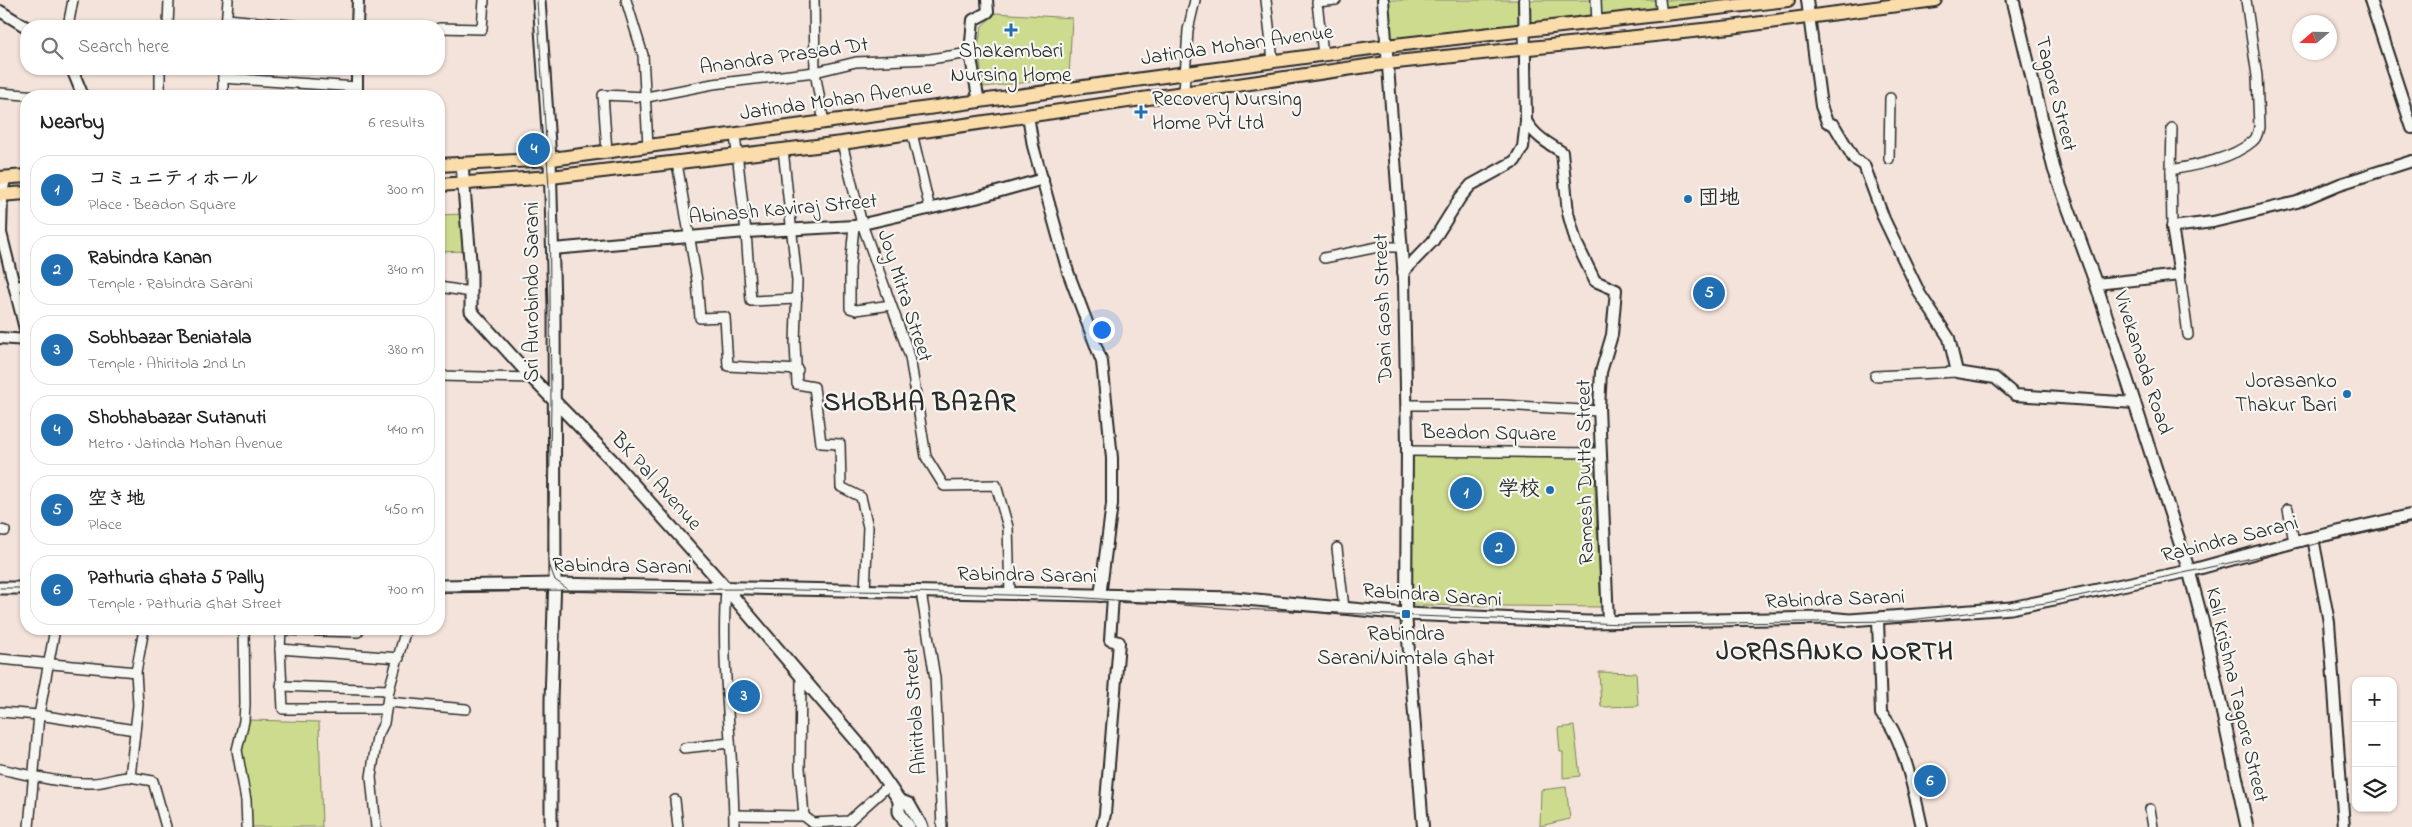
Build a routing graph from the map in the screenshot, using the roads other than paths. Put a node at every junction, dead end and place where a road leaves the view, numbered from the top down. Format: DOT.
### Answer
graph roads {
  1 [pos="73,0"];
  2 [pos="169,0"];
  3 [pos="228,0"];
  4 [pos="358,0"];
  5 [pos="484,0"];
  6 [pos="539,0"];
  7 [pos="626,0"];
  8 [pos="814,0"];
  9 [pos="987,0"];
  10 [pos="1195,0"];
  11 [pos="1266,0"];
  12 [pos="1336,0"];
  13 [pos="1383,0"];
  14 [pos="1524,0"];
  15 [pos="1596,0"];
  16 [pos="1660,0"];
  17 [pos="1788,0"];
  18 [pos="1807,0"];
  19 [pos="1935,0"];
  20 [pos="2013,0"];
  21 [pos="2246,0"];
  22 [pos="2370,0"];
  23 [pos="1730,4"];
  24 [pos="0,11"];
  25 [pos="1662,16"];
  26 [pos="1809,17"];
  27 [pos="69,20"];
  28 [pos="168,20"];
  29 [pos="227,20"];
  30 [pos="357,20"];
  31 [pos="20,23"];
  32 [pos="1597,24"];
  33 [pos="445,28"];
  34 [pos="1524,30"];
  35 [pos="1386,46"];
  36 [pos="1525,50"];
  37 [pos="970,53"];
  38 [pos="1323,54"];
  39 [pos="1273,61"];
  40 [pos="1387,63"];
  41 [pos="815,72"];
  42 [pos="1184,73"];
  43 [pos="74,75"];
  44 [pos="160,75"];
  45 [pos="223,75"];
  46 [pos="237,75"];
  47 [pos="357,75"];
  48 [pos="81,90"];
  49 [pos="160,90"];
  50 [pos="223,90"];
  51 [pos="343,90"];
  52 [pos="357,90"];
  53 [pos="1184,92"];
  54 [pos="0,93"];
  55 [pos="20,95"];
  56 [pos="647,97"];
  57 [pos="1890,98"];
  58 [pos="979,102"];
  59 [pos="1028,115"];
  60 [pos="1526,121"];
  61 [pos="824,123"];
  62 [pos="2172,128"];
  63 [pos="2412,128"];
  64 [pos="912,133"];
  65 [pos="735,135"];
  66 [pos="842,143"];
  67 [pos="648,146"];
  68 [pos="783,149"];
  69 [pos="607,152"];
  70 [pos="738,155"];
  71 [pos="550,159"];
  72 [pos="1889,159"];
  73 [pos="2412,161"];
  74 [pos="677,162"];
  75 [pos="462,164"];
  76 [pos="445,165"];
  77 [pos="2054,169"];
  78 [pos="2171,170"];
  79 [pos="20,177"];
  80 [pos="3,178"];
  81 [pos="550,178"];
  82 [pos="1043,179"];
  83 [pos="464,183"];
  84 [pos="445,185"];
  85 [pos="20,193"];
  86 [pos="1,195"];
  87 [pos="930,209"];
  88 [pos="858,225"];
  89 [pos="2172,226"];
  90 [pos="793,231"];
  91 [pos="746,232"];
  92 [pos="690,238"];
  93 [pos="1401,247"];
  94 [pos="552,249"];
  95 [pos="1324,258"];
  96 [pos="1403,272"];
  97 [pos="2180,275"];
  98 [pos="2096,284"];
  99 [pos="20,285"];
  100 [pos="14,286"];
  101 [pos="445,288"];
  102 [pos="471,292"];
  103 [pos="796,299"];
  104 [pos="891,305"];
  105 [pos="20,310"];
  106 [pos="2188,335"];
  107 [pos="0,338"];
  108 [pos="20,340"];
  109 [pos="798,370"];
  110 [pos="1957,372"];
  111 [pos="445,376"];
  112 [pos="1875,376"];
  113 [pos="532,378"];
  114 [pos="552,398"];
  115 [pos="2135,403"];
  116 [pos="1407,405"];
  117 [pos="1599,411"];
  118 [pos="1407,451"];
  119 [pos="1600,453"];
  120 [pos="2288,509"];
  121 [pos="2412,515"];
  122 [pos="2313,538"];
  123 [pos="2294,542"];
  124 [pos="1337,548"];
  125 [pos="2188,571"];
  126 [pos="555,584"];
  127 [pos="445,586"];
  128 [pos="0,588"];
  129 [pos="20,588"];
  130 [pos="726,589"];
  131 [pos="866,591"];
  132 [pos="921,592"];
  133 [pos="1010,594"];
  134 [pos="1100,596"];
  135 [pos="1113,597"];
  136 [pos="1344,608"];
  137 [pos="1406,614"];
  138 [pos="1878,619"];
  139 [pos="1608,622"];
  140 [pos="54,635"];
  141 [pos="143,635"];
  142 [pos="244,635"];
  143 [pos="281,635"];
  144 [pos="405,635"];
  145 [pos="280,649"];
  146 [pos="399,658"];
  147 [pos="0,659"];
  148 [pos="48,664"];
  149 [pos="136,672"];
  150 [pos="801,676"];
  151 [pos="281,686"];
  152 [pos="389,690"];
  153 [pos="387,706"];
  154 [pos="466,709"];
  155 [pos="0,712"];
  156 [pos="39,715"];
  157 [pos="135,730"];
  158 [pos="730,743"];
  159 [pos="684,748"];
  160 [pos="0,768"];
  161 [pos="33,776"];
  162 [pos="130,777"];
  163 [pos="889,786"];
  164 [pos="675,800"];
  165 [pos="898,800"];
  166 [pos="2150,809"];
  167 [pos="734,815"];
  168 [pos="804,816"];
  169 [pos="29,827"];
  170 [pos="166,827"];
  171 [pos="247,827"];
  172 [pos="376,827"];
  173 [pos="551,827"];
  174 [pos="678,827"];
  175 [pos="734,827"];
  176 [pos="909,827"];
  177 [pos="922,827"];
  178 [pos="942,827"];
  179 [pos="1102,827"];
  180 [pos="1423,827"];
  181 [pos="1922,827"];
  182 [pos="2153,827"];
  183 [pos="2247,827"];
  184 [pos="2344,827"];
  1 -- 27 [label="street"];
  2 -- 28 [label="street"];
  3 -- 29 [label="street"];
  4 -- 30 [label="street"];
  5 -- 33 [label="street"];
  6 -- 71 [label="main road, Sri Aurobindo Sarani"];
  7 -- 56 [label="street"];
  8 -- 41 [label="street"];
  9 -- 37 [label="street"];
  10 -- 42 [label="street"];
  11 -- 39 [label="street"];
  12 -- 38 [label="street"];
  13 -- 35 [label="street, Dani Gosh Street"];
  14 -- 34 [label="street"];
  15 -- 32 [label="street"];
  16 -- 25 [label="street"];
  17 -- 23 [label="main road, Jatinda Mohan Avenue"];
  18 -- 26 [label="street"];
  19 -- 26 [label="main road"];
  20 -- 77 [label="main road, Tagore Street"];
  21 -- 78 [label="street"];
  22 -- 63 [label="street"];
  23 -- 25 [label="main road, Jatinda Mohan Avenue"];
  24 -- 31 [label="street"];
  25 -- 32 [label="main road, Jatinda Mohan Avenue"];
  26 -- 36 [label="main road"];
  26 -- 110 [label="street"];
  32 -- 34 [label="main road, Jatinda Mohan Avenue"];
  34 -- 35 [label="main road, Jatinda Mohan Avenue"];
  34 -- 36 [label="street"];
  35 -- 38 [label="main road, Jatinda Mohan Avenue"];
  35 -- 40 [label="street, Dani Gosh Street"];
  36 -- 40 [label="main road"];
  36 -- 60 [label="street"];
  37 -- 41 [label="street, Anandra Prasad Dt"];
  37 -- 58 [label="street"];
  38 -- 39 [label="main road, Jatinda Mohan Avenue"];
  39 -- 42 [label="main road, Jatinda Mohan Avenue"];
  40 -- 53 [label="main road"];
  40 -- 93 [label="street, Dani Gosh Street"];
  41 -- 56 [label="street, Anandra Prasad Dt"];
  41 -- 61 [label="street"];
  42 -- 53 [label="street"];
  42 -- 58 [label="main road, Jatinda Mohan Avenue"];
  43 -- 48 [label="street"];
  44 -- 49 [label="street"];
  45 -- 50 [label="street"];
  46 -- 51 [label="street"];
  47 -- 52 [label="street"];
  53 -- 59 [label="main road"];
  54 -- 55 [label="street"];
  56 -- 67 [label="street"];
  56 -- 69 [label="street, Anandra Prasad Dt"];
  57 -- 72 [label="street"];
  58 -- 61 [label="main road, Jatinda Mohan Avenue"];
  59 -- 64 [label="main road"];
  59 -- 82 [label="street"];
  60 -- 96 [label="street"];
  60 -- 117 [label="street, Ramesh Dutta Street"];
  61 -- 65 [label="main road, Jatinda Mohan Avenue"];
  62 -- 78 [label="street"];
  64 -- 66 [label="main road"];
  64 -- 87 [label="street"];
  65 -- 67 [label="main road, Jatinda Mohan Avenue"];
  65 -- 70 [label="street"];
  66 -- 68 [label="main road"];
  66 -- 88 [label="street, Joy Mitra Street"];
  67 -- 69 [label="main road, Jatinda Mohan Avenue"];
  68 -- 70 [label="main road"];
  68 -- 90 [label="street"];
  69 -- 71 [label="main road, Jatinda Mohan Avenue"];
  70 -- 74 [label="main road"];
  70 -- 91 [label="street"];
  71 -- 75 [label="main road, Jatinda Mohan Avenue"];
  71 -- 81 [label="main road, Sri Aurobindo Sarani"];
  73 -- 89 [label="street"];
  74 -- 81 [label="main road"];
  74 -- 92 [label="street"];
  75 -- 76 [label="main road, Jatinda Mohan Avenue"];
  75 -- 83 [label="main road, BK Pal Avenue"];
  77 -- 98 [label="main road, Vivekanada Road"];
  78 -- 89 [label="street"];
  79 -- 80 [label="main road"];
  80 -- 86 [label="street"];
  81 -- 83 [label="main road"];
  81 -- 94 [label="main road, Sri Aurobindo Sarani"];
  82 -- 87 [label="street, Abinash Kaviraj Street"];
  82 -- 134 [label="street"];
  83 -- 84 [label="main road"];
  83 -- 102 [label="main road, BK Pal Avenue"];
  85 -- 86 [label="main road"];
  86 -- 100 [label="street"];
  87 -- 88 [label="street, Abinash Kaviraj Street"];
  88 -- 90 [label="street, Abinash Kaviraj Street"];
  88 -- 104 [label="street, Joy Mitra Street"];
  88 -- 104 [label="street"];
  89 -- 97 [label="street"];
  90 -- 91 [label="street, Abinash Kaviraj Street"];
  90 -- 103 [label="street"];
  91 -- 92 [label="street, Abinash Kaviraj Street"];
  91 -- 103 [label="street"];
  92 -- 94 [label="street, Abinash Kaviraj Street"];
  92 -- 109 [label="street"];
  93 -- 95 [label="street"];
  93 -- 96 [label="street, Dani Gosh Street"];
  94 -- 114 [label="main road, Sri Aurobindo Sarani"];
  96 -- 116 [label="street, Dani Gosh Street"];
  97 -- 98 [label="street"];
  97 -- 106 [label="street"];
  98 -- 115 [label="main road, Vivekanada Road"];
  99 -- 100 [label="street"];
  100 -- 105 [label="street"];
  101 -- 102 [label="street"];
  102 -- 113 [label="main road, BK Pal Avenue"];
  103 -- 109 [label="street"];
  104 -- 133 [label="street, Joy Mitra Street"];
  107 -- 108 [label="street"];
  109 -- 131 [label="street"];
  110 -- 112 [label="street"];
  110 -- 115 [label="street"];
  111 -- 113 [label="street"];
  113 -- 114 [label="main road, BK Pal Avenue"];
  114 -- 126 [label="main road, Sri Aurobindo Sarani"];
  114 -- 130 [label="main road, BK Pal Avenue"];
  115 -- 125 [label="main road, Vivekanada Road"];
  116 -- 117 [label="street"];
  116 -- 118 [label="street, Dani Gosh Street"];
  117 -- 119 [label="street, Ramesh Dutta Street"];
  118 -- 119 [label="street, Beadon Square"];
  118 -- 137 [label="street, Dani Gosh Street"];
  119 -- 139 [label="street, Ramesh Dutta Street"];
  120 -- 123 [label="street"];
  121 -- 122 [label="main road, Rabindra Sarani"];
  122 -- 123 [label="main road, Rabindra Sarani"];
  122 -- 184 [label="street"];
  123 -- 125 [label="main road, Rabindra Sarani"];
  124 -- 136 [label="street"];
  125 -- 138 [label="main road, Rabindra Sarani"];
  125 -- 183 [label="main road, Kali Krishna Tagore Street"];
  126 -- 127 [label="main road, Rabindra Sarani"];
  126 -- 130 [label="main road, Rabindra Sarani"];
  126 -- 173 [label="main road, Sri Aurobindo Sarani"];
  128 -- 129 [label="main road"];
  130 -- 131 [label="main road, Rabindra Sarani"];
  130 -- 150 [label="main road, BK Pal Avenue"];
  130 -- 158 [label="street"];
  131 -- 132 [label="main road, Rabindra Sarani"];
  132 -- 133 [label="main road, Rabindra Sarani"];
  132 -- 178 [label="street, Ahiritola Street"];
  133 -- 134 [label="main road, Rabindra Sarani"];
  134 -- 135 [label="main road, Rabindra Sarani"];
  135 -- 136 [label="main road, Rabindra Sarani"];
  135 -- 179 [label="street"];
  136 -- 137 [label="main road, Rabindra Sarani"];
  137 -- 139 [label="main road, Rabindra Sarani"];
  137 -- 180 [label="street, Dani Gosh Street"];
  138 -- 139 [label="main road, Rabindra Sarani"];
  138 -- 181 [label="street"];
  140 -- 148 [label="street"];
  141 -- 149 [label="street"];
  142 -- 171 [label="street"];
  143 -- 145 [label="street"];
  144 -- 146 [label="street"];
  145 -- 146 [label="street"];
  145 -- 151 [label="street"];
  146 -- 152 [label="street"];
  147 -- 148 [label="street"];
  148 -- 149 [label="street"];
  148 -- 156 [label="street"];
  149 -- 157 [label="street"];
  150 -- 163 [label="main road, BK Pal Avenue"];
  150 -- 168 [label="street"];
  151 -- 152 [label="street"];
  151 -- 153 [label="street"];
  152 -- 153 [label="street"];
  153 -- 154 [label="street"];
  153 -- 172 [label="street"];
  155 -- 156 [label="street"];
  156 -- 157 [label="street"];
  156 -- 161 [label="street"];
  157 -- 162 [label="street"];
  158 -- 159 [label="street"];
  158 -- 167 [label="street"];
  160 -- 161 [label="street"];
  161 -- 162 [label="street"];
  161 -- 169 [label="street"];
  162 -- 170 [label="street"];
  163 -- 165 [label="main road, BK Pal Avenue"];
  163 -- 168 [label="street"];
  164 -- 174 [label="street"];
  165 -- 176 [label="main road, BK Pal Avenue"];
  165 -- 177 [label="main road, BK Pal Avenue"];
  166 -- 182 [label="street"];
  167 -- 168 [label="street"];
  167 -- 175 [label="street"];
}
